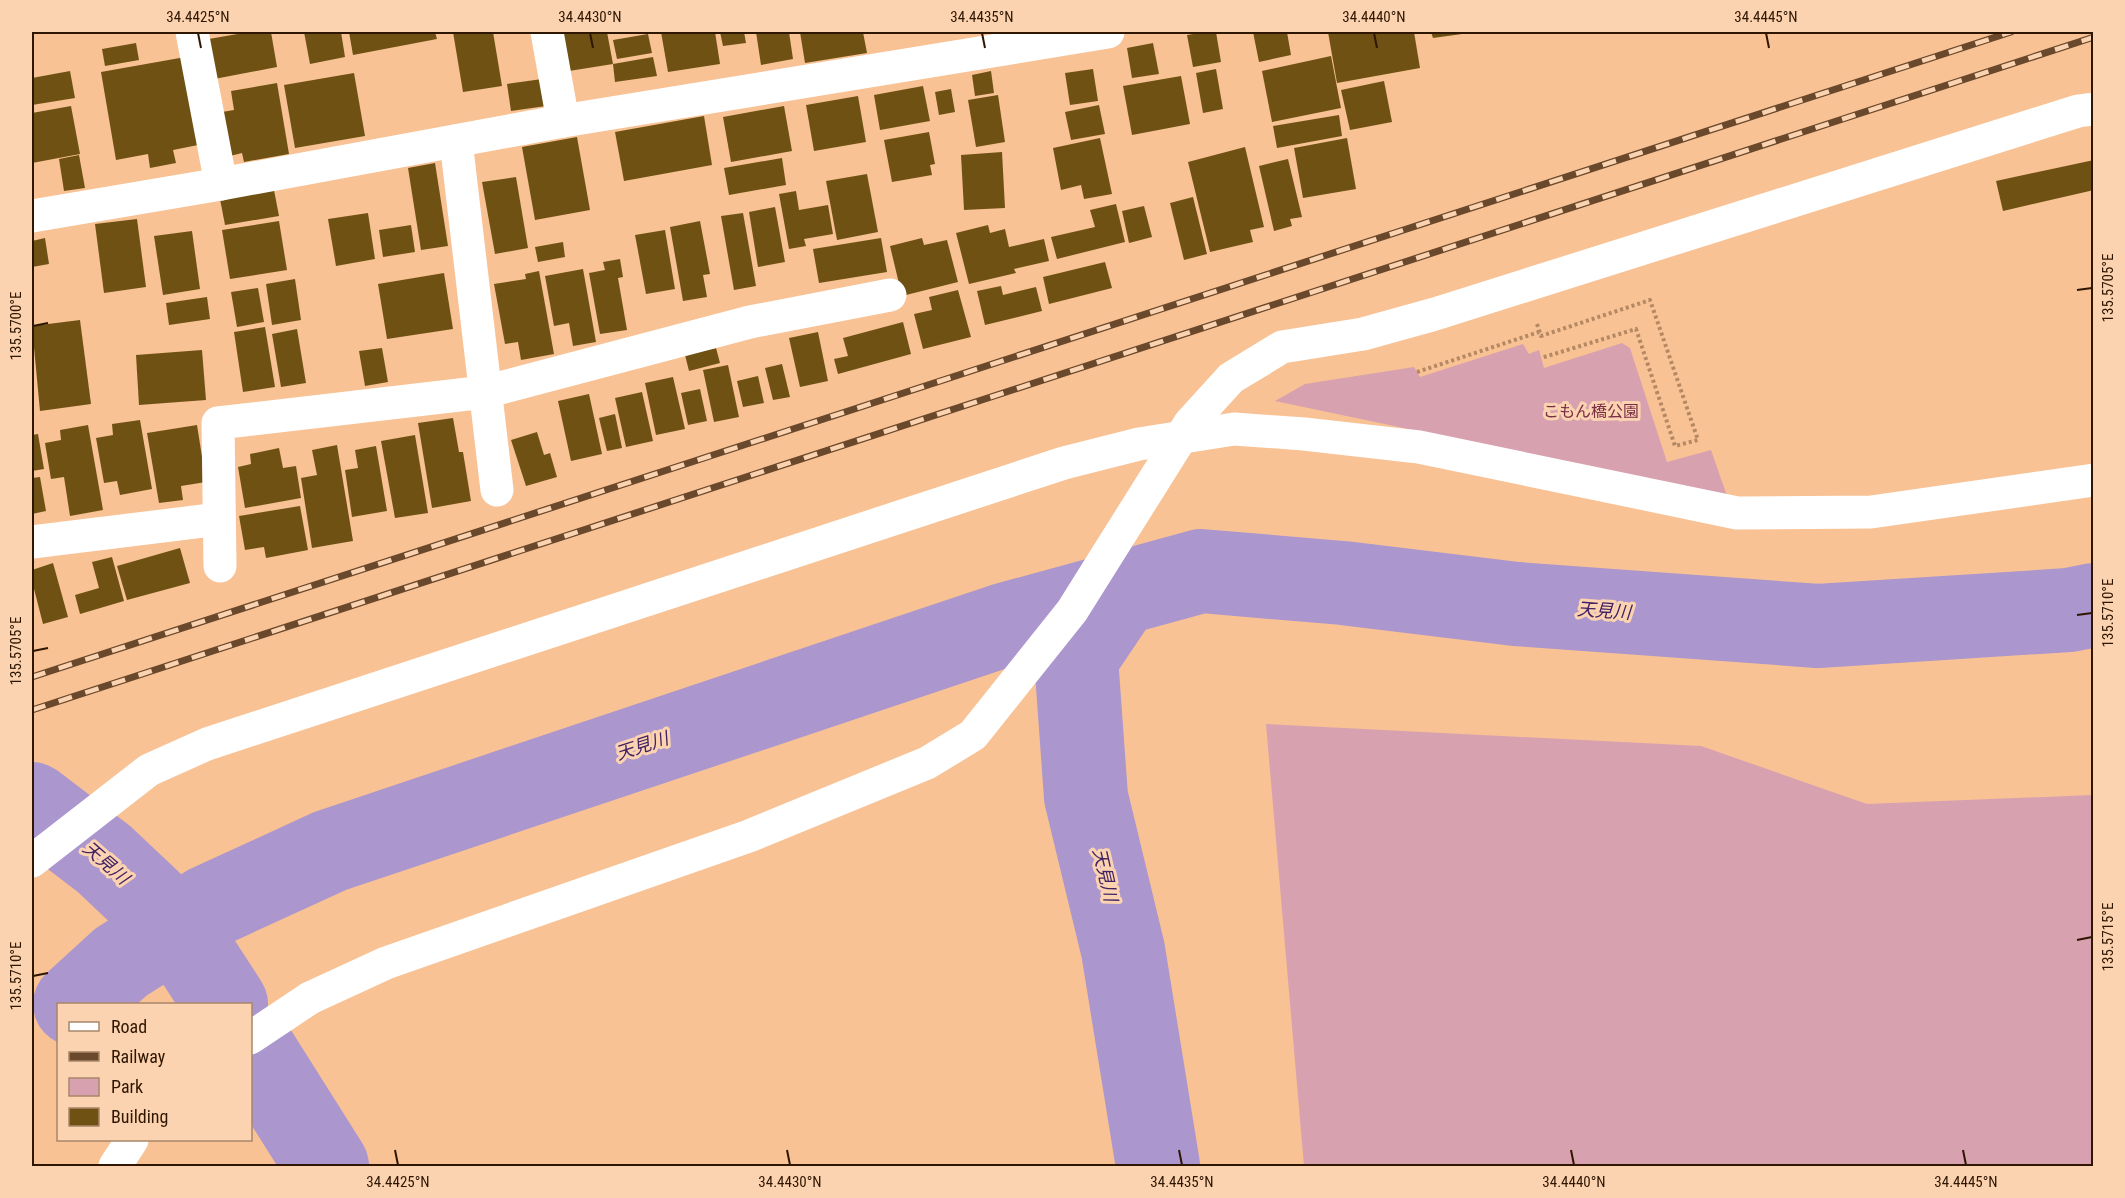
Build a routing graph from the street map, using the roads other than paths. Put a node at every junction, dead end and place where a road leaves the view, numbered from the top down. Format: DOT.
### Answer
graph roads {
  1 [pos="192,32"];
  2 [pos="547,32"];
  3 [pos="1108,32"];
  4 [pos="965,43"];
  5 [pos="2094,109"];
  6 [pos="562,121"];
  7 [pos="456,141"];
  8 [pos="221,184"];
  9 [pos="32,216"];
  10 [pos="890,295"];
  11 [pos="485,392"];
  12 [pos="2094,480"];
  13 [pos="497,490"];
  14 [pos="219,519"];
  15 [pos="32,542"];
  16 [pos="220,566"];
  17 [pos="32,861"];
  18 [pos="252,1037"];
  19 [pos="131,1141"];
  20 [pos="115,1167"];
  1 -- 8 [label="street"];
  2 -- 6 [label="street"];
  3 -- 4 [label="street"];
  4 -- 6 [label="street"];
  5 -- 18 [label="street"];
  6 -- 7 [label="street"];
  7 -- 8 [label="street"];
  7 -- 11 [label="street"];
  8 -- 9 [label="street"];
  10 -- 11 [label="street"];
  11 -- 13 [label="street"];
  11 -- 14 [label="street"];
  12 -- 17 [label="street"];
  14 -- 15 [label="street"];
  14 -- 16 [label="street"];
  19 -- 20 [label="street"];
}
